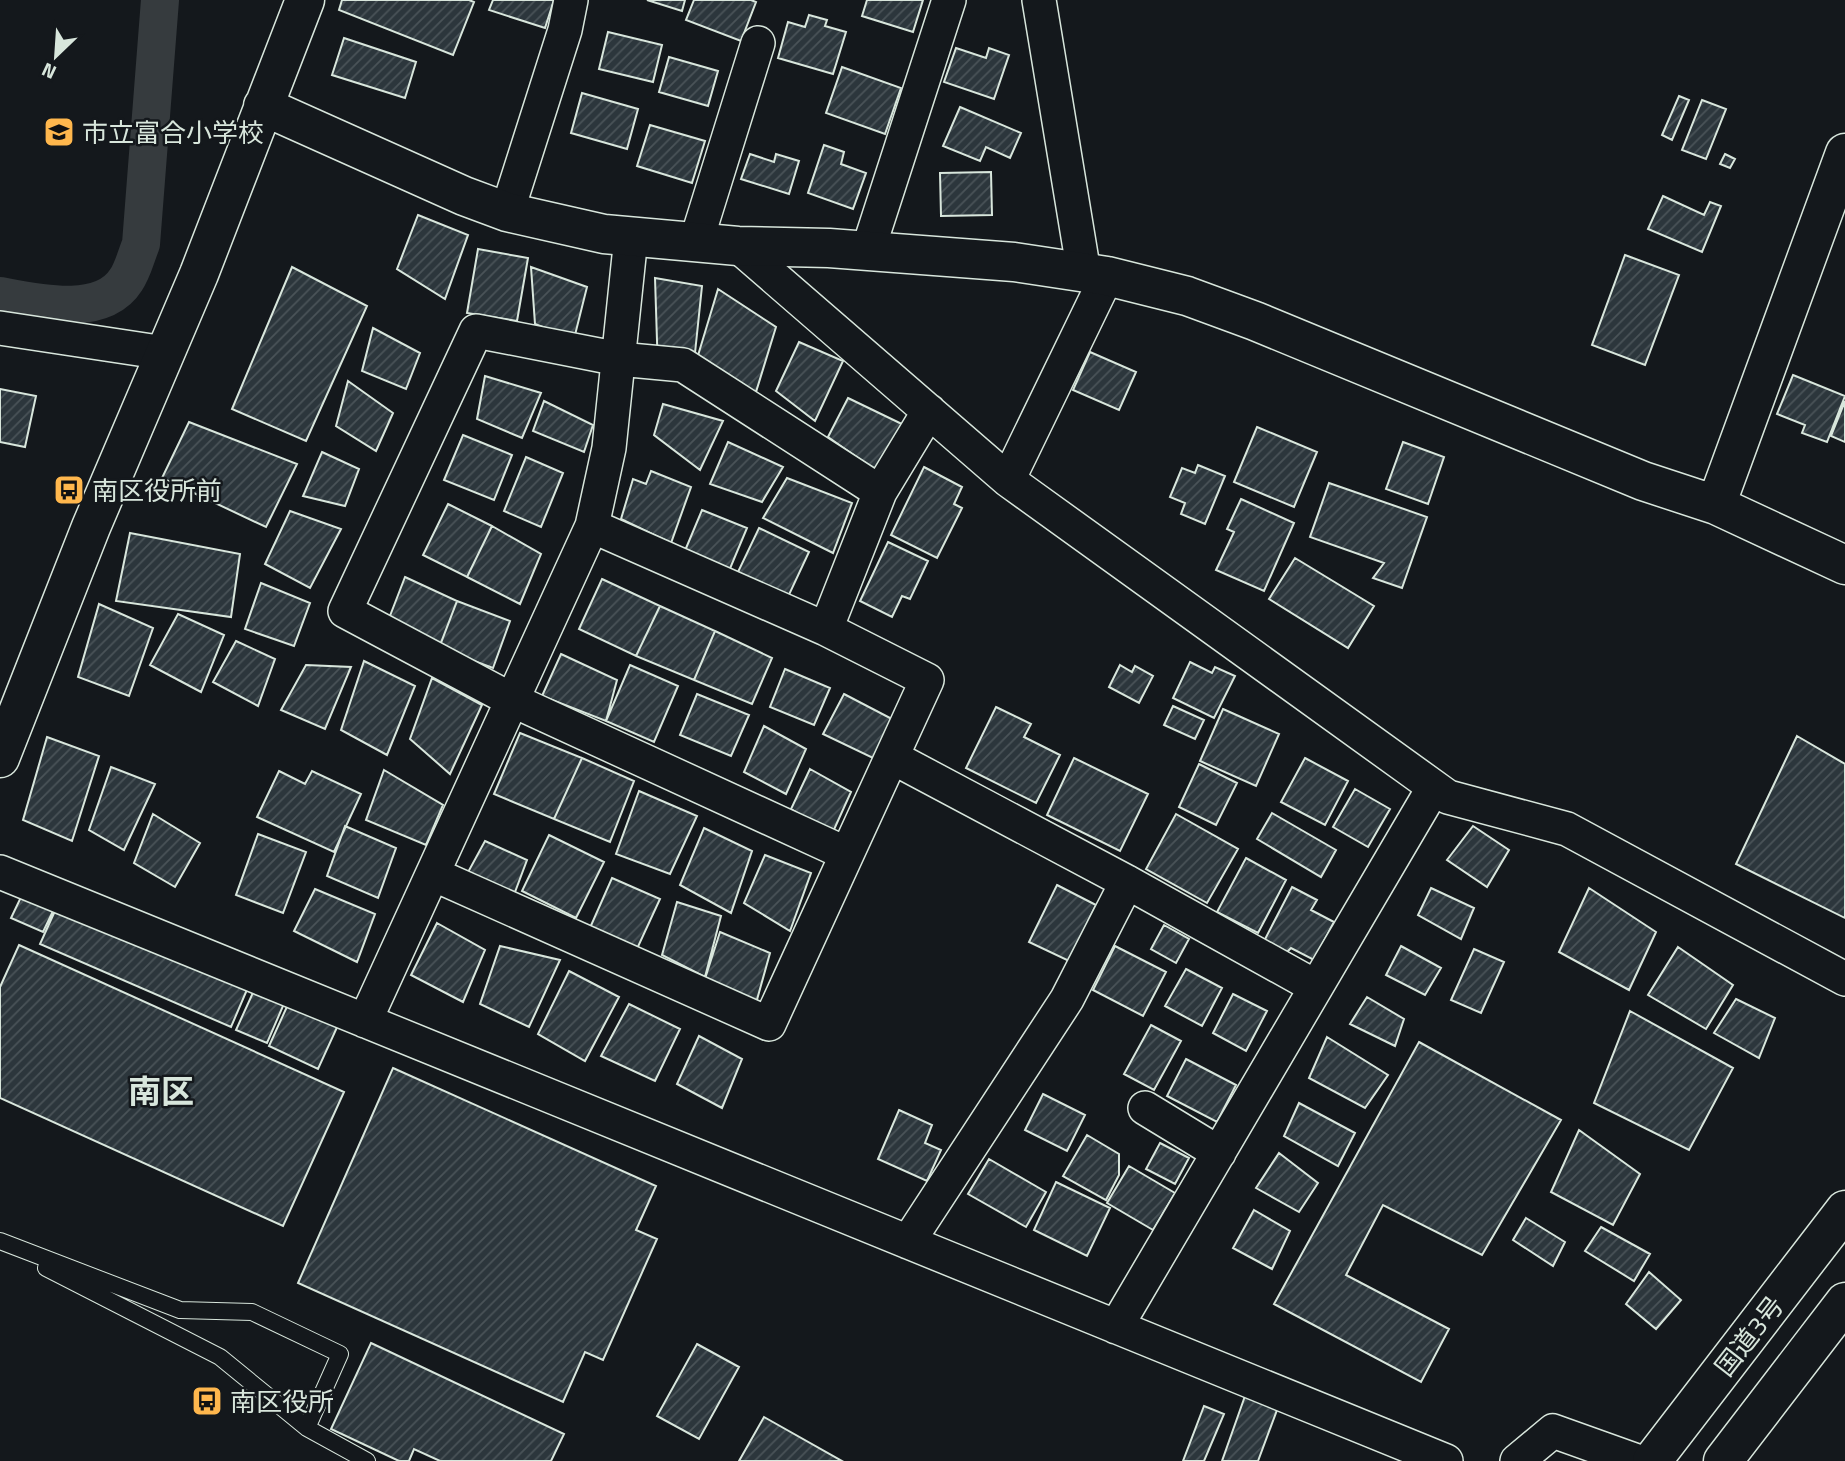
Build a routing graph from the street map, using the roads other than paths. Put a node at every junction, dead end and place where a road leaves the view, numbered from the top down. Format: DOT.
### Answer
graph roads {
  1 [pos="305,0"];
  2 [pos="570,0"];
  3 [pos="949,0"];
  4 [pos="1039,0"];
  5 [pos="758,43"];
  6 [pos="263,106"];
  7 [pos="1845,153"];
  8 [pos="507,212"];
  9 [pos="631,237"];
  10 [pos="696,242"];
  11 [pos="738,246"];
  12 [pos="868,250"];
  13 [pos="1096,275"];
  14 [pos="0,328"];
  15 [pos="165,353"];
  16 [pos="619,359"];
  17 [pos="929,411"];
  18 [pos="1008,480"];
  19 [pos="880,492"];
  20 [pos="1716,505"];
  21 [pos="592,526"];
  22 [pos="1845,565"];
  23 [pos="826,629"];
  24 [pos="512,700"];
  25 [pos="892,757"];
  26 [pos="0,758"];
  27 [pos="1434,787"];
  28 [pos="847,854"];
  29 [pos="0,872"];
  30 [pos="433,874"];
  31 [pos="1128,882"];
  32 [pos="1845,979"];
  33 [pos="1317,987"];
  34 [pos="365,1021"];
  35 [pos="1145,1108"];
  36 [pos="1219,1153"];
  37 [pos="1845,1210"];
  38 [pos="908,1241"];
  39 [pos="0,1243"];
  40 [pos="1845,1302"];
  41 [pos="1116,1327"];
  42 [pos="307,1428"];
  43 [pos="367,1461"];
  44 [pos="1446,1461"];
  45 [pos="1517,1461"];
  46 [pos="1637,1461"];
  47 [pos="1652,1461"];
  48 [pos="1723,1461"];
  1 -- 6 [label="main road"];
  2 -- 8 [label="street"];
  3 -- 12 [label="street"];
  4 -- 13 [label="street"];
  5 -- 10 [label="street"];
  6 -- 8 [label="main road"];
  6 -- 15 [label="main road"];
  7 -- 20 [label="main road"];
  8 -- 9 [label="main road"];
  9 -- 10 [label="main road"];
  9 -- 16 [label="street"];
  10 -- 11 [label="main road"];
  11 -- 12 [label="main road"];
  11 -- 17 [label="street"];
  12 -- 13 [label="main road"];
  13 -- 18 [label="street"];
  13 -- 20 [label="main road"];
  14 -- 15 [label="street"];
  15 -- 26 [label="main road"];
  16 -- 19 [label="street"];
  16 -- 21 [label="street"];
  16 -- 24 [label="street"];
  17 -- 18 [label="street"];
  17 -- 19 [label="street"];
  18 -- 27 [label="street"];
  19 -- 23 [label="street"];
  20 -- 22 [label="main road"];
  21 -- 23 [label="street"];
  21 -- 24 [label="street"];
  23 -- 25 [label="street"];
  24 -- 28 [label="street"];
  24 -- 30 [label="street"];
  25 -- 28 [label="street"];
  25 -- 31 [label="street"];
  27 -- 32 [label="street"];
  27 -- 33 [label="street"];
  28 -- 30 [label="street"];
  29 -- 34 [label="street"];
  30 -- 34 [label="street"];
  31 -- 33 [label="street"];
  31 -- 38 [label="street"];
  33 -- 36 [label="street"];
  34 -- 38 [label="street"];
  35 -- 36 [label="street"];
  36 -- 41 [label="street"];
  37 -- 47 [label="main road, 国道3号"];
  38 -- 41 [label="street"];
  39 -- 42 [label="lane"];
  39 -- 42 [label="lane"];
  40 -- 48 [label="main road, 国道3号"];
  41 -- 44 [label="street"];
  42 -- 43 [label="lane"];
  45 -- 46 [label="street"];
}
